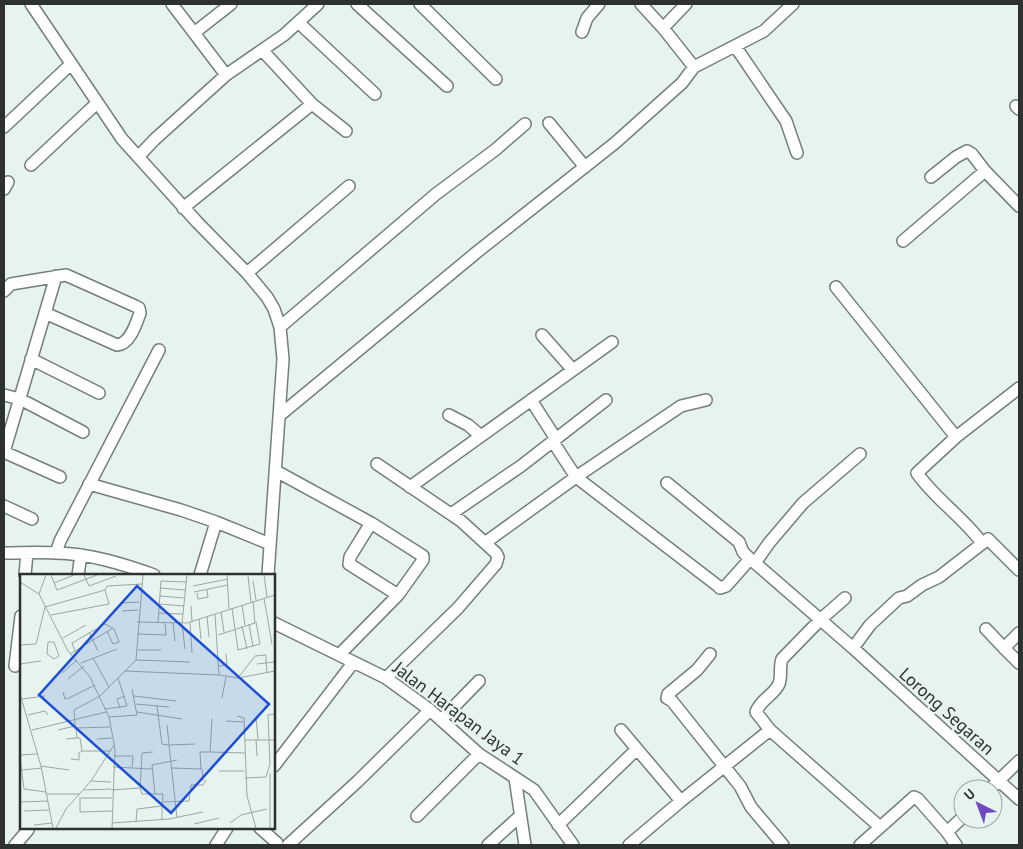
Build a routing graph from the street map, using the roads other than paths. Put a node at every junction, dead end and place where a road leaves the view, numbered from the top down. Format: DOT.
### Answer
graph roads {
  1 [pos="31,4"];
  2 [pos="172,4"];
  3 [pos="232,4"];
  4 [pos="318,4"];
  5 [pos="357,4"];
  6 [pos="420,4"];
  7 [pos="599,4"];
  8 [pos="641,4"];
  9 [pos="686,4"];
  10 [pos="791,5"];
  11 [pos="298,22"];
  12 [pos="663,28"];
  13 [pos="582,32"];
  14 [pos="194,33"];
  15 [pos="735,46"];
  16 [pos="262,50"];
  17 [pos="70,64"];
  18 [pos="694,67"];
  19 [pos="226,75"];
  20 [pos="496,79"];
  21 [pos="447,86"];
  22 [pos="375,94"];
  23 [pos="97,103"];
  24 [pos="312,104"];
  25 [pos="549,123"];
  26 [pos="525,124"];
  27 [pos="4,127"];
  28 [pos="346,131"];
  29 [pos="796,154"];
  30 [pos="138,157"];
  31 [pos="31,165"];
  32 [pos="586,167"];
  33 [pos="986,170"];
  34 [pos="931,177"];
  35 [pos="349,186"];
  36 [pos="1019,206"];
  37 [pos="183,208"];
  38 [pos="903,241"];
  39 [pos="248,273"];
  40 [pos="56,276"];
  41 [pos="836,287"];
  42 [pos="4,291"];
  43 [pos="45,313"];
  44 [pos="280,327"];
  45 [pos="542,335"];
  46 [pos="612,342"];
  47 [pos="159,350"];
  48 [pos="31,358"];
  49 [pos="573,370"];
  50 [pos="1019,388"];
  51 [pos="99,393"];
  52 [pos="4,395"];
  53 [pos="20,399"];
  54 [pos="530,400"];
  55 [pos="606,400"];
  56 [pos="706,400"];
  57 [pos="280,415"];
  58 [pos="449,415"];
  59 [pos="83,432"];
  60 [pos="481,436"];
  61 [pos="956,437"];
  62 [pos="555,441"];
  63 [pos="4,452"];
  64 [pos="860,454"];
  65 [pos="377,464"];
  66 [pos="276,470"];
  67 [pos="60,477"];
  68 [pos="576,478"];
  69 [pos="667,483"];
  70 [pos="89,484"];
  71 [pos="410,487"];
  72 [pos="4,506"];
  73 [pos="451,514"];
  74 [pos="32,519"];
  75 [pos="216,522"];
  76 [pos="371,522"];
  77 [pos="486,542"];
  78 [pos="982,543"];
  79 [pos="270,544"];
  80 [pos="56,552"];
  81 [pos="4,553"];
  82 [pos="28,553"];
  83 [pos="81,555"];
  84 [pos="753,561"];
  85 [pos="1019,570"];
  86 [pos="25,574"];
  87 [pos="78,574"];
  88 [pos="151,574"];
  89 [pos="200,574"];
  90 [pos="268,574"];
  91 [pos="398,595"];
  92 [pos="845,598"];
  93 [pos="820,620"];
  94 [pos="275,623"];
  95 [pos="20,624"];
  96 [pos="986,630"];
  97 [pos="1019,633"];
  98 [pos="853,648"];
  99 [pos="1004,648"];
  100 [pos="710,654"];
  101 [pos="339,655"];
  102 [pos="353,662"];
  103 [pos="1019,663"];
  104 [pos="15,666"];
  105 [pos="386,678"];
  106 [pos="479,681"];
  107 [pos="430,710"];
  108 [pos="441,720"];
  109 [pos="621,730"];
  110 [pos="770,730"];
  111 [pos="637,749"];
  112 [pos="479,754"];
  113 [pos="1019,761"];
  114 [pos="275,765"];
  115 [pos="724,766"];
  116 [pos="515,778"];
  117 [pos="988,779"];
  118 [pos="1000,779"];
  119 [pos="1003,790"];
  120 [pos="1019,799"];
  121 [pos="681,801"];
  122 [pos="417,816"];
  123 [pos="520,816"];
  124 [pos="558,825"];
  125 [pos="880,826"];
  126 [pos="953,826"];
  127 [pos="226,829"];
  128 [pos="261,829"];
  129 [pos="28,830"];
  130 [pos="947,832"];
  131 [pos="15,845"];
  132 [pos="216,845"];
  133 [pos="280,845"];
  134 [pos="488,845"];
  135 [pos="525,845"];
  136 [pos="573,845"];
  137 [pos="629,845"];
  138 [pos="783,845"];
  139 [pos="860,845"];
  140 [pos="956,845"];
  1 -- 17 [label="street"];
  2 -- 14 [label="street"];
  3 -- 14 [label="street"];
  4 -- 11 [label="street"];
  5 -- 21 [label="street"];
  6 -- 20 [label="street"];
  7 -- 13 [label="street"];
  8 -- 12 [label="street"];
  9 -- 12 [label="street"];
  10 -- 15 [label="street"];
  11 -- 16 [label="street"];
  11 -- 22 [label="street"];
  12 -- 18 [label="street"];
  14 -- 19 [label="street"];
  15 -- 18 [label="street"];
  15 -- 29 [label="street"];
  16 -- 19 [label="street"];
  16 -- 24 [label="street"];
  17 -- 23 [label="street"];
  17 -- 27 [label="street"];
  18 -- 32 [label="street"];
  19 -- 30 [label="street"];
  23 -- 30 [label="street"];
  23 -- 31 [label="street"];
  24 -- 28 [label="street"];
  24 -- 37 [label="street"];
  25 -- 32 [label="street"];
  26 -- 44 [label="street"];
  30 -- 37 [label="street"];
  32 -- 57 [label="street"];
  33 -- 34 [label="street"];
  33 -- 36 [label="street"];
  33 -- 38 [label="street"];
  35 -- 39 [label="street"];
  37 -- 39 [label="street"];
  39 -- 44 [label="street"];
  40 -- 42 [label="street"];
  40 -- 43 [label="street"];
  40 -- 43 [label="street"];
  41 -- 61 [label="street"];
  43 -- 48 [label="street"];
  44 -- 57 [label="street"];
  45 -- 49 [label="street"];
  46 -- 49 [label="street"];
  47 -- 70 [label="street"];
  48 -- 51 [label="street"];
  48 -- 53 [label="street"];
  49 -- 54 [label="street"];
  50 -- 61 [label="street"];
  52 -- 53 [label="street"];
  53 -- 59 [label="street"];
  53 -- 63 [label="street"];
  54 -- 60 [label="street"];
  54 -- 62 [label="street"];
  55 -- 62 [label="street"];
  56 -- 68 [label="street"];
  57 -- 66 [label="street"];
  58 -- 60 [label="street"];
  60 -- 71 [label="street"];
  61 -- 78 [label="street"];
  62 -- 68 [label="street"];
  62 -- 73 [label="street"];
  63 -- 67 [label="street"];
  64 -- 84 [label="street"];
  65 -- 71 [label="street"];
  66 -- 76 [label="street"];
  66 -- 79 [label="street"];
  68 -- 77 [label="street"];
  68 -- 84 [label="street"];
  69 -- 84 [label="street, Lorong Segaran"];
  70 -- 75 [label="street"];
  70 -- 80 [label="street"];
  71 -- 73 [label="street"];
  72 -- 74 [label="street"];
  73 -- 77 [label="street"];
  75 -- 79 [label="street"];
  75 -- 89 [label="street"];
  76 -- 91 [label="street"];
  76 -- 91 [label="street"];
  77 -- 105 [label="street"];
  78 -- 85 [label="street"];
  78 -- 98 [label="street"];
  79 -- 90 [label="street"];
  80 -- 82 [label="street"];
  80 -- 83 [label="street"];
  81 -- 82 [label="street"];
  82 -- 86 [label="street"];
  83 -- 87 [label="street"];
  83 -- 88 [label="street"];
  84 -- 93 [label="street, Lorong Segaran"];
  91 -- 101 [label="street"];
  92 -- 93 [label="street"];
  93 -- 98 [label="street, Lorong Segaran"];
  93 -- 110 [label="street"];
  94 -- 101 [label="street, Jalan Harapan Jaya 1"];
  95 -- 104 [label="street"];
  96 -- 99 [label="street"];
  97 -- 99 [label="street"];
  98 -- 117 [label="street, Lorong Segaran"];
  99 -- 103 [label="street"];
  100 -- 115 [label="street"];
  101 -- 102 [label="street, Jalan Harapan Jaya 1"];
  102 -- 105 [label="street, Jalan Harapan Jaya 1"];
  102 -- 114 [label="street"];
  105 -- 107 [label="street, Jalan Harapan Jaya 1"];
  106 -- 108 [label="street"];
  107 -- 108 [label="street, Jalan Harapan Jaya 1"];
  107 -- 133 [label="street"];
  108 -- 112 [label="street, Jalan Harapan Jaya 1"];
  109 -- 111 [label="street"];
  110 -- 115 [label="street"];
  110 -- 125 [label="street"];
  111 -- 121 [label="street"];
  111 -- 124 [label="street"];
  112 -- 116 [label="street, Jalan Harapan Jaya 1"];
  112 -- 122 [label="street"];
  113 -- 118 [label="street"];
  115 -- 121 [label="street"];
  115 -- 138 [label="street"];
  116 -- 123 [label="street"];
  116 -- 124 [label="street, Jalan Harapan Jaya 1"];
  119 -- 120 [label="street, Lorong Segaran"];
  121 -- 137 [label="street"];
  123 -- 134 [label="street"];
  123 -- 135 [label="street"];
  124 -- 136 [label="street, Jalan Harapan Jaya 1"];
  125 -- 130 [label="street"];
  125 -- 139 [label="street"];
  126 -- 130 [label="street"];
  127 -- 132 [label="street"];
  128 -- 133 [label="street"];
  129 -- 131 [label="street"];
  130 -- 140 [label="street"];
}
